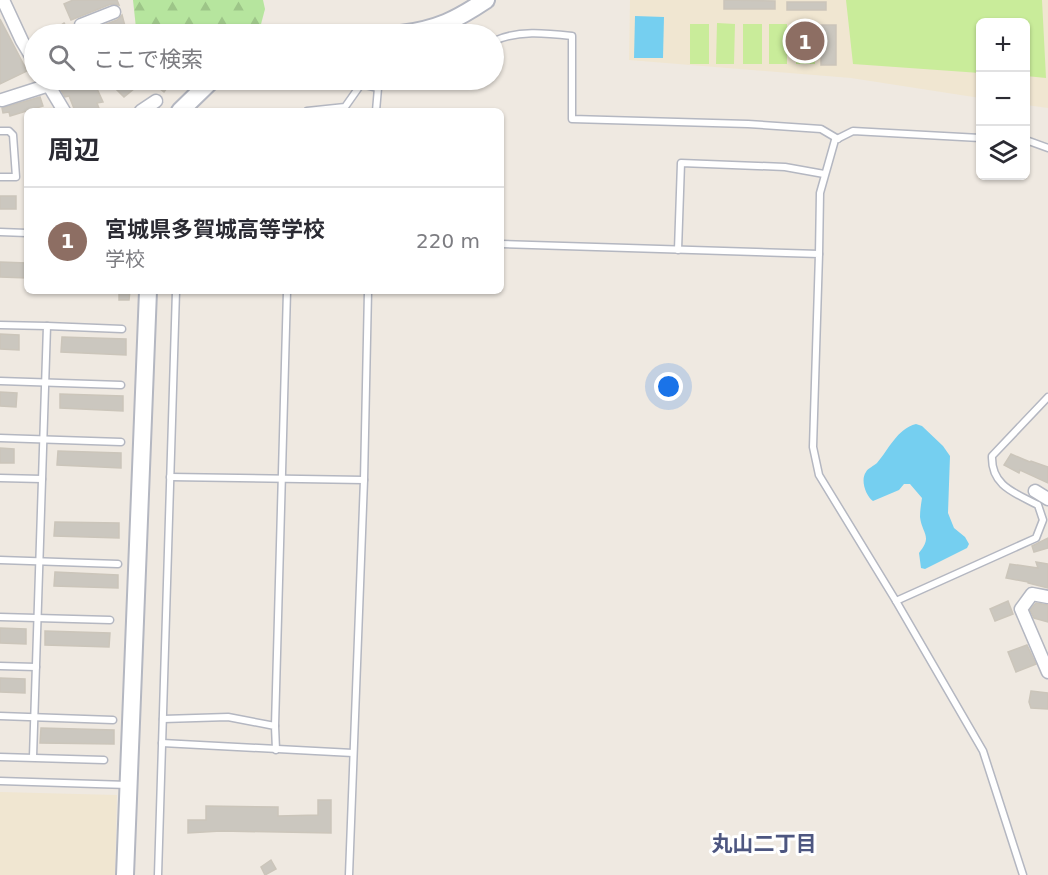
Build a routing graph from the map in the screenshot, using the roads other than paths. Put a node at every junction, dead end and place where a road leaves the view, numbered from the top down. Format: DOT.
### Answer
graph roads {
  1 [pos="3,0"];
  2 [pos="486,0"];
  3 [pos="114,12"];
  4 [pos="84,24"];
  5 [pos="444,24"];
  6 [pos="504,37"];
  7 [pos="24,41"];
  8 [pos="26,90"];
  9 [pos="52,90"];
  10 [pos="200,90"];
  11 [pos="357,90"];
  12 [pos="378,90"];
  13 [pos="2,99"];
  14 [pos="156,101"];
  15 [pos="62,108"];
  16 [pos="146,108"];
  17 [pos="183,108"];
  18 [pos="336,108"];
  19 [pos="376,108"];
  20 [pos="0,131"];
  21 [pos="976,138"];
  22 [pos="838,139"];
  23 [pos="1030,141"];
  24 [pos="1048,148"];
  25 [pos="824,174"];
  26 [pos="0,177"];
  27 [pos="0,232"];
  28 [pos="24,233"];
  29 [pos="504,244"];
  30 [pos="678,250"];
  31 [pos="819,254"];
  32 [pos="148,294"];
  33 [pos="176,294"];
  34 [pos="288,294"];
  35 [pos="368,294"];
  36 [pos="0,324"];
  37 [pos="47,326"];
  38 [pos="122,329"];
  39 [pos="0,381"];
  40 [pos="45,383"];
  41 [pos="121,385"];
  42 [pos="1048,397"];
  43 [pos="0,438"];
  44 [pos="43,440"];
  45 [pos="121,442"];
  46 [pos="170,477"];
  47 [pos="0,478"];
  48 [pos="283,478"];
  49 [pos="42,479"];
  50 [pos="364,480"];
  51 [pos="1035,491"];
  52 [pos="1048,499"];
  53 [pos="0,560"];
  54 [pos="39,562"];
  55 [pos="118,564"];
  56 [pos="1048,597"];
  57 [pos="896,601"];
  58 [pos="0,617"];
  59 [pos="37,619"];
  60 [pos="110,620"];
  61 [pos="0,666"];
  62 [pos="36,667"];
  63 [pos="1048,672"];
  64 [pos="0,716"];
  65 [pos="34,717"];
  66 [pos="163,719"];
  67 [pos="113,720"];
  68 [pos="275,726"];
  69 [pos="162,743"];
  70 [pos="276,750"];
  71 [pos="353,753"];
  72 [pos="0,757"];
  73 [pos="33,758"];
  74 [pos="104,759"];
  75 [pos="0,781"];
  76 [pos="129,785"];
  77 [pos="125,875"];
  78 [pos="158,875"];
  79 [pos="349,875"];
  80 [pos="1023,875"];
  1 -- 7 [label="street"];
  2 -- 5 [label="street"];
  3 -- 4 [label="street"];
  6 -- 22 [label="lane"];
  8 -- 13 [label="street"];
  9 -- 15 [label="street"];
  10 -- 17 [label="street"];
  11 -- 18 [label="lane"];
  12 -- 19 [label="lane"];
  14 -- 16 [label="street"];
  20 -- 26 [label="lane"];
  21 -- 22 [label="lane"];
  22 -- 25 [label="lane"];
  23 -- 24 [label="lane"];
  25 -- 30 [label="lane"];
  25 -- 31 [label="lane"];
  27 -- 28 [label="lane"];
  29 -- 30 [label="lane"];
  30 -- 31 [label="lane"];
  31 -- 57 [label="lane"];
  32 -- 76 [label="street"];
  33 -- 46 [label="lane"];
  34 -- 48 [label="lane"];
  35 -- 50 [label="lane"];
  36 -- 37 [label="lane"];
  37 -- 38 [label="lane"];
  37 -- 40 [label="lane"];
  39 -- 40 [label="lane"];
  40 -- 41 [label="lane"];
  40 -- 44 [label="lane"];
  42 -- 57 [label="lane"];
  43 -- 44 [label="lane"];
  44 -- 45 [label="lane"];
  44 -- 49 [label="lane"];
  46 -- 48 [label="lane"];
  46 -- 66 [label="lane"];
  47 -- 49 [label="lane"];
  48 -- 50 [label="lane"];
  48 -- 68 [label="lane"];
  49 -- 54 [label="lane"];
  50 -- 71 [label="lane"];
  51 -- 52 [label="street"];
  53 -- 54 [label="lane"];
  54 -- 55 [label="lane"];
  54 -- 59 [label="lane"];
  56 -- 63 [label="street"];
  57 -- 80 [label="lane"];
  58 -- 59 [label="lane"];
  59 -- 60 [label="lane"];
  59 -- 62 [label="lane"];
  61 -- 62 [label="lane"];
  62 -- 65 [label="lane"];
  64 -- 65 [label="lane"];
  65 -- 67 [label="lane"];
  65 -- 73 [label="lane"];
  66 -- 68 [label="lane"];
  66 -- 69 [label="lane"];
  68 -- 70 [label="lane"];
  69 -- 70 [label="lane"];
  69 -- 78 [label="lane"];
  70 -- 71 [label="lane"];
  71 -- 79 [label="lane"];
  72 -- 73 [label="lane"];
  73 -- 74 [label="lane"];
  75 -- 76 [label="lane"];
  76 -- 77 [label="street"];
}
